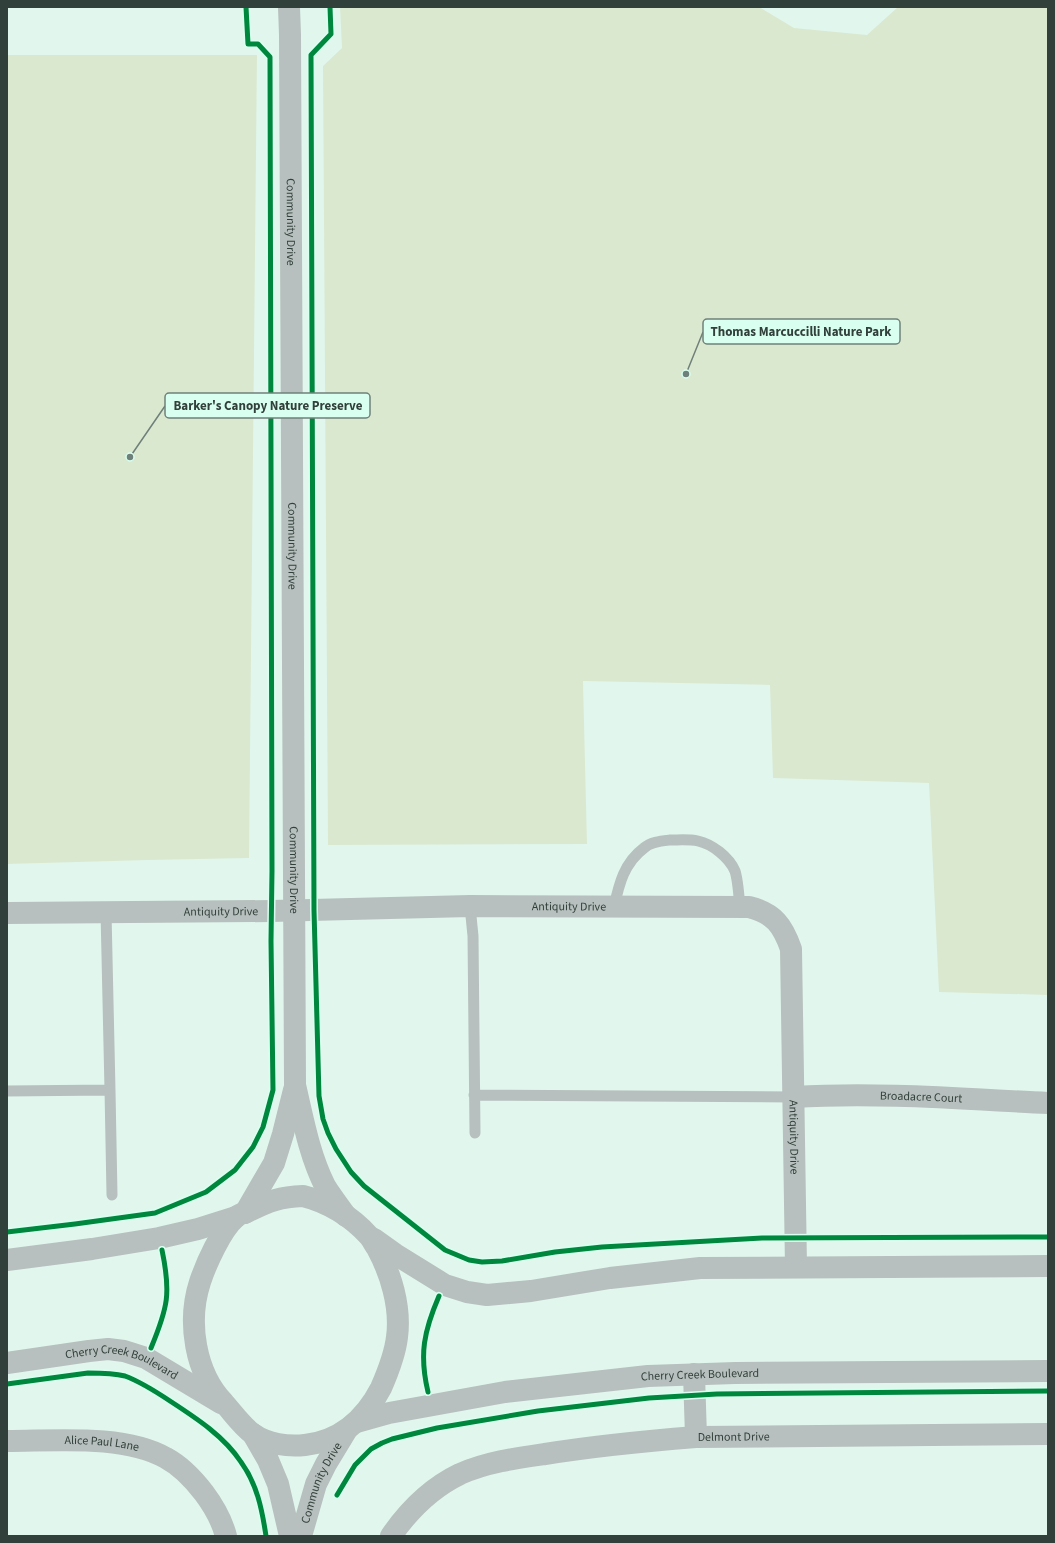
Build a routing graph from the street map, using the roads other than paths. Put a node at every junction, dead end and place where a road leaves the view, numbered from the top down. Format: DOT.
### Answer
graph roads {
  1 [pos="289,7"];
  2 [pos="470,906"];
  3 [pos="614,907"];
  4 [pos="740,908"];
  5 [pos="293,911"];
  6 [pos="106,912"];
  7 [pos="7,913"];
  8 [pos="295,1085"];
  9 [pos="110,1090"];
  10 [pos="7,1091"];
  11 [pos="474,1095"];
  12 [pos="794,1097"];
  13 [pos="1048,1102"];
  14 [pos="475,1133"];
  15 [pos="112,1195"];
  16 [pos="240,1215"];
  17 [pos="346,1216"];
  18 [pos="370,1237"];
  19 [pos="7,1260"];
  20 [pos="1048,1266"];
  21 [pos="796,1267"];
  22 [pos="7,1362"];
  23 [pos="1048,1371"];
  24 [pos="694,1374"];
  25 [pos="227,1406"];
  26 [pos="351,1426"];
  27 [pos="254,1434"];
  28 [pos="1048,1434"];
  29 [pos="696,1437"];
  30 [pos="7,1441"];
  31 [pos="226,1536"];
  32 [pos="290,1536"];
  33 [pos="301,1536"];
  34 [pos="391,1536"];
  1 -- 5 [label="street, Community Drive"];
  2 -- 3 [label="street, Antiquity Drive"];
  2 -- 5 [label="street, Antiquity Drive"];
  2 -- 11 [label="lane"];
  3 -- 4 [label="street, Antiquity Drive"];
  3 -- 4 [label="lane"];
  4 -- 12 [label="street, Antiquity Drive"];
  5 -- 6 [label="street, Antiquity Drive"];
  5 -- 8 [label="street, Community Drive"];
  6 -- 7 [label="street, Antiquity Drive"];
  6 -- 9 [label="lane"];
  8 -- 16 [label="street, Community Drive"];
  8 -- 17 [label="street, Community Drive"];
  9 -- 10 [label="lane"];
  9 -- 15 [label="lane"];
  11 -- 12 [label="lane"];
  11 -- 14 [label="lane"];
  12 -- 13 [label="street, Broadacre Court"];
  12 -- 21 [label="street, Antiquity Drive"];
  16 -- 17 [label="street, Community Drive"];
  16 -- 19 [label="street"];
  16 -- 25 [label="street, Community Drive"];
  17 -- 18 [label="street, Community Drive"];
  18 -- 21 [label="street"];
  18 -- 26 [label="street, Community Drive"];
  20 -- 21 [label="street"];
  22 -- 25 [label="street, Cherry Creek Boulevard"];
  23 -- 24 [label="street, Cherry Creek Boulevard"];
  24 -- 26 [label="street, Cherry Creek Boulevard"];
  24 -- 29 [label="street"];
  25 -- 27 [label="street, Community Drive"];
  26 -- 27 [label="street, Community Drive"];
  26 -- 33 [label="street, Community Drive"];
  27 -- 32 [label="street, Community Drive"];
  28 -- 29 [label="street, Delmont Drive"];
  29 -- 34 [label="street, Delmont Drive"];
  30 -- 31 [label="street, Alice Paul Lane"];
}
